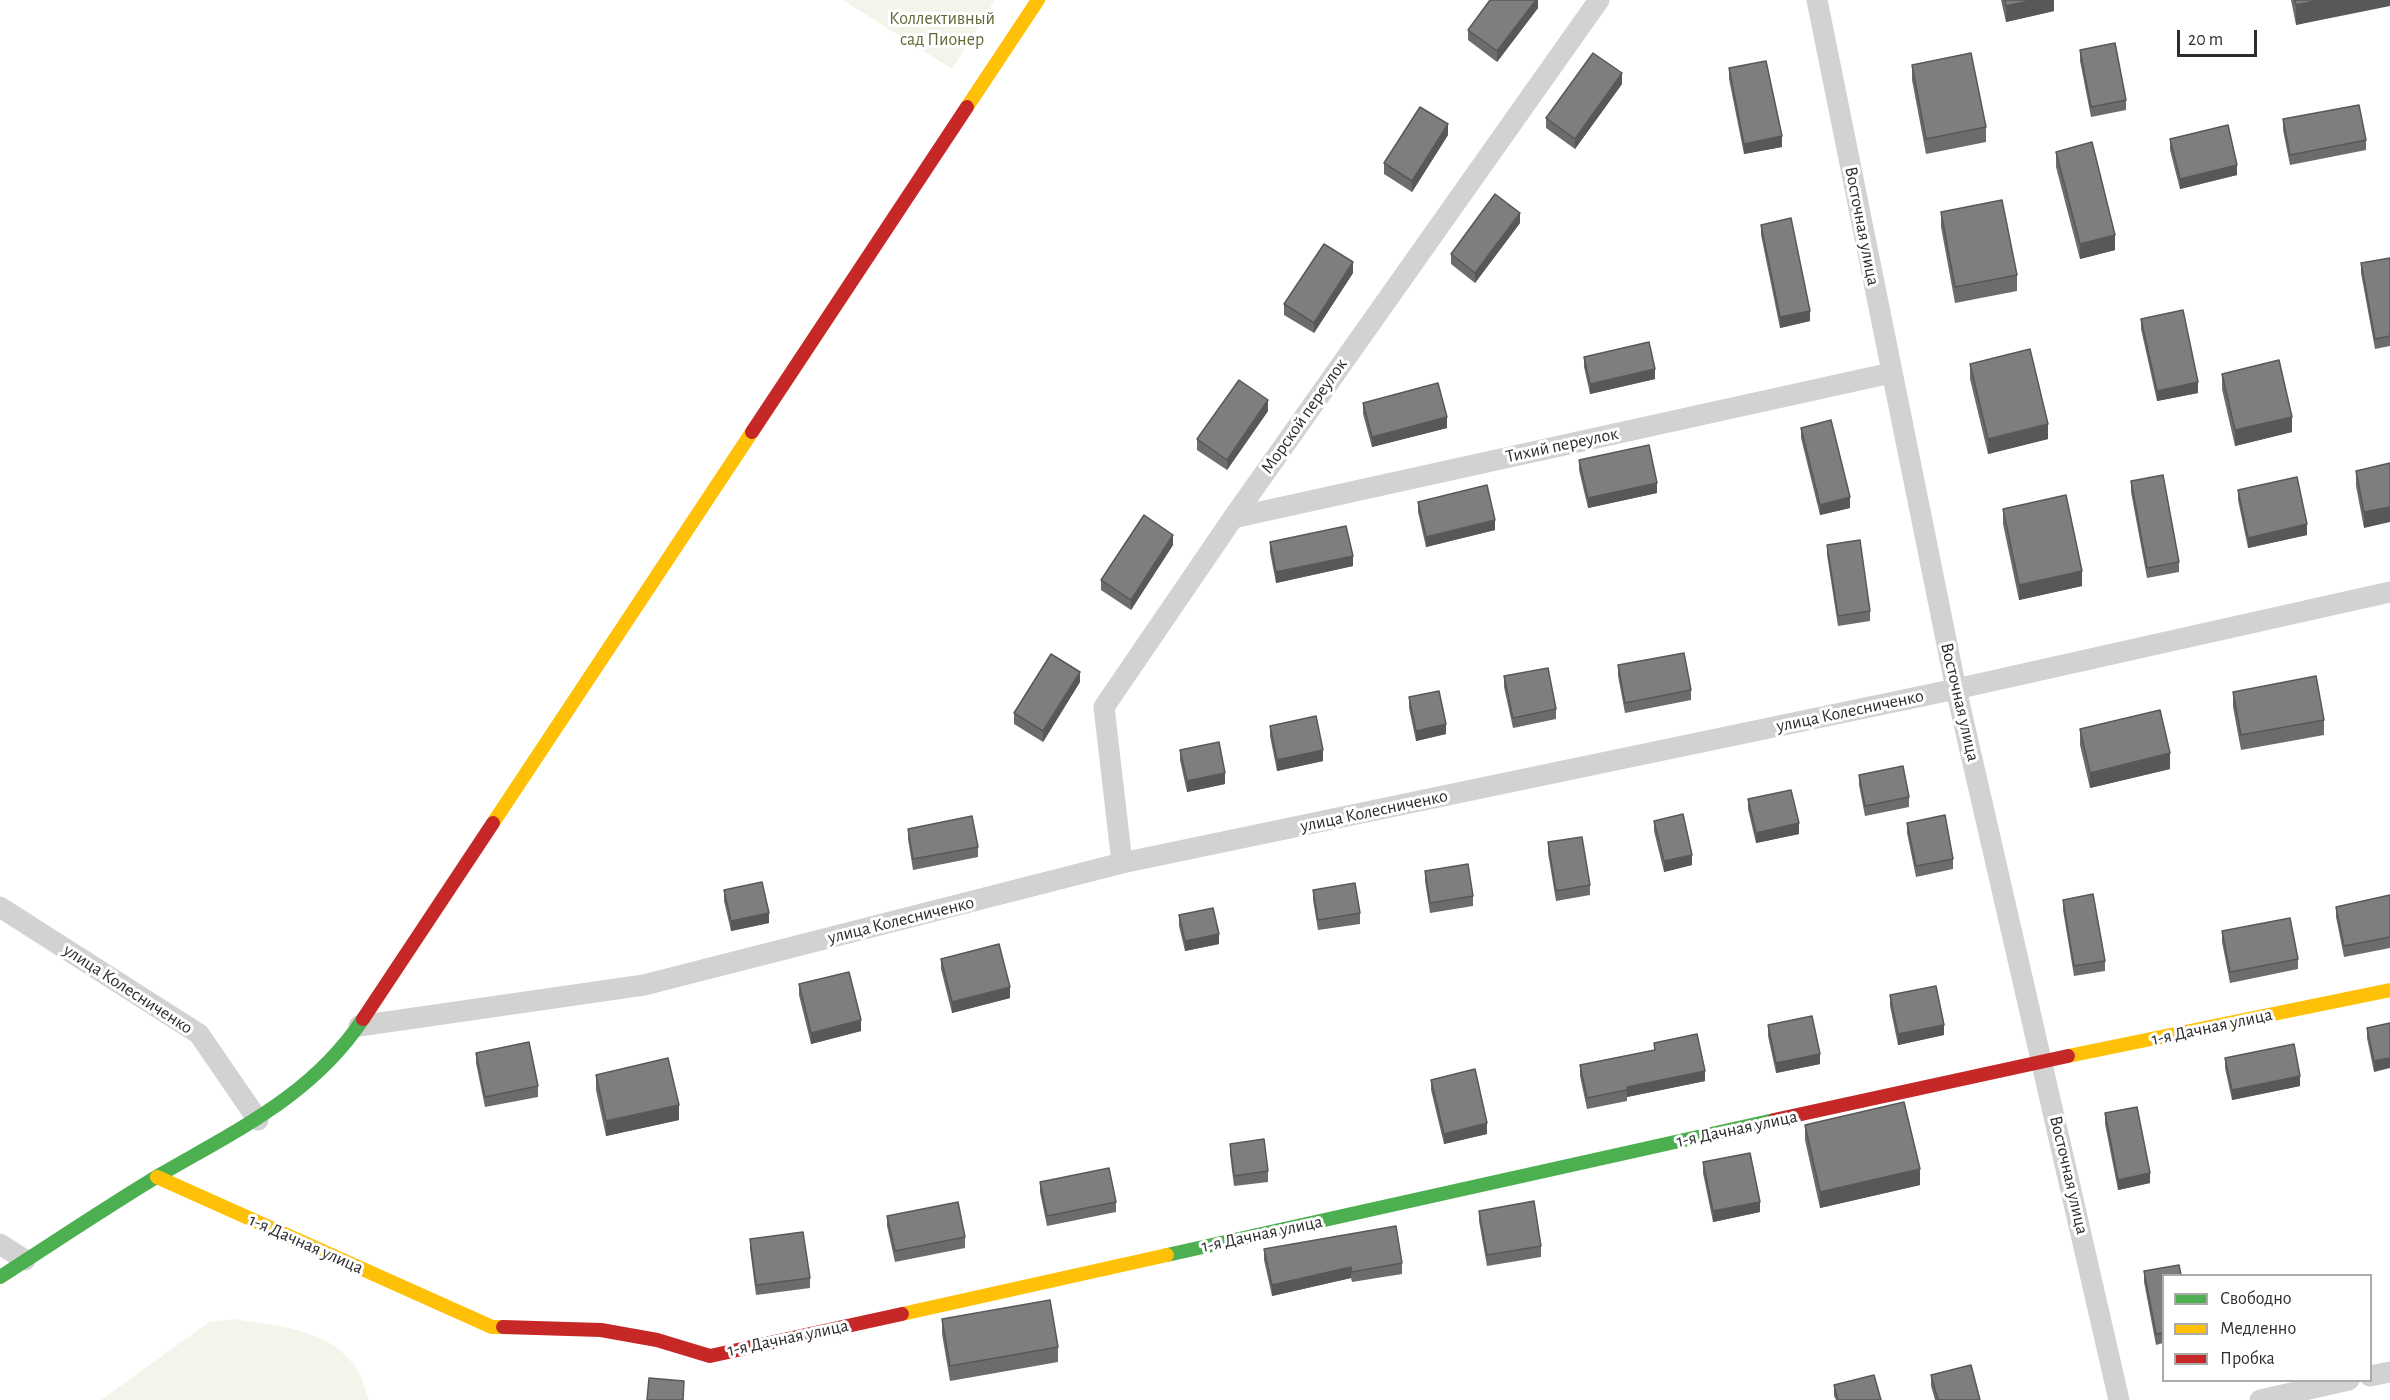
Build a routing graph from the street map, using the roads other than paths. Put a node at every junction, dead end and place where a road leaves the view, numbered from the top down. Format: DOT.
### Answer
graph roads {
  1 [pos="1038,0"];
  2 [pos="1599,0"];
  3 [pos="1817,0"];
  4 [pos="1891,373"];
  5 [pos="1233,518"];
  6 [pos="2390,592"];
  7 [pos="1956,689"];
  8 [pos="1122,863"];
  9 [pos="0,907"];
  10 [pos="2390,990"];
  11 [pos="359,1026"];
  12 [pos="2043,1061"];
  13 [pos="258,1120"];
  14 [pos="157,1177"];
  15 [pos="0,1244"];
  16 [pos="25,1260"];
  17 [pos="0,1277"];
  18 [pos="2390,1372"];
  19 [pos="2372,1376"];
  20 [pos="2340,1382"];
  21 [pos="2119,1400"];
  22 [pos="2260,1400"];
  1 -- 11 [label="street"];
  2 -- 5 [label="street, Морской переулок"];
  3 -- 4 [label="street, Восточная улица"];
  4 -- 5 [label="street, Тихий переулок"];
  4 -- 7 [label="street, Восточная улица"];
  5 -- 8 [label="street, Морской переулок"];
  6 -- 7 [label="street, улица Колесниченко"];
  7 -- 8 [label="street, улица Колесниченко"];
  7 -- 12 [label="street, Восточная улица"];
  8 -- 11 [label="street, улица Колесниченко"];
  9 -- 13 [label="street, улица Колесниченко"];
  10 -- 12 [label="street, 1-я Дачная улица"];
  11 -- 13 [label="street"];
  12 -- 14 [label="street, 1-я Дачная улица"];
  12 -- 21 [label="street, Восточная улица"];
  13 -- 14 [label="street"];
  14 -- 16 [label="street"];
  15 -- 16 [label="street"];
  16 -- 17 [label="street"];
  18 -- 19 [label="street"];
  20 -- 22 [label="street"];
}
